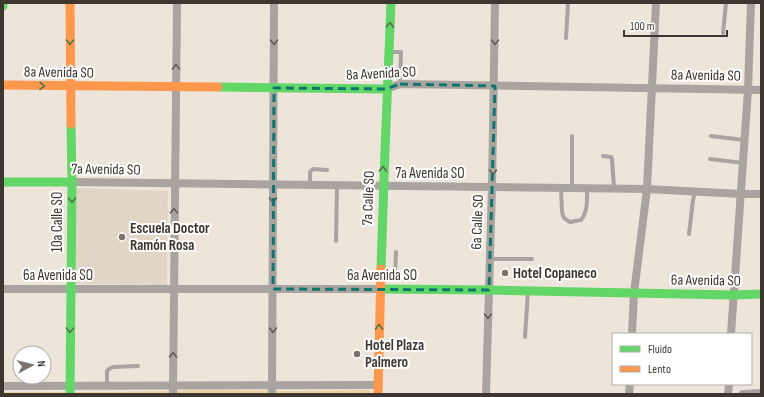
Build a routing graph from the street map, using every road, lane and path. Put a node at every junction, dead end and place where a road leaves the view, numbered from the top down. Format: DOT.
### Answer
graph roads {
  1 [pos="3,3"];
  2 [pos="70,3"];
  3 [pos="176,3"];
  4 [pos="274,3"];
  5 [pos="391,3"];
  6 [pos="495,3"];
  7 [pos="568,3"];
  8 [pos="656,3"];
  9 [pos="726,3"];
  10 [pos="751,3"];
  11 [pos="3,6"];
  12 [pos="723,33"];
  13 [pos="566,38"];
  14 [pos="388,52"];
  15 [pos="400,84"];
  16 [pos="3,85"];
  17 [pos="70,86"];
  18 [pos="495,86"];
  19 [pos="176,87"];
  20 [pos="274,88"];
  21 [pos="652,88"];
  22 [pos="386,89"];
  23 [pos="748,90"];
  24 [pos="761,90"];
  25 [pos="572,136"];
  26 [pos="711,136"];
  27 [pos="744,140"];
  28 [pos="603,156"];
  29 [pos="710,159"];
  30 [pos="743,163"];
  31 [pos="327,170"];
  32 [pos="3,182"];
  33 [pos="72,182"];
  34 [pos="175,184"];
  35 [pos="273,185"];
  36 [pos="310,186"];
  37 [pos="337,186"];
  38 [pos="383,187"];
  39 [pos="492,187"];
  40 [pos="561,188"];
  41 [pos="572,188"];
  42 [pos="587,188"];
  43 [pos="614,189"];
  44 [pos="647,189"];
  45 [pos="695,192"];
  46 [pos="741,194"];
  47 [pos="761,194"];
  48 [pos="689,234"];
  49 [pos="336,241"];
  50 [pos="396,252"];
  51 [pos="490,259"];
  52 [pos="532,260"];
  53 [pos="395,274"];
  54 [pos="3,289"];
  55 [pos="71,289"];
  56 [pos="174,289"];
  57 [pos="273,289"];
  58 [pos="380,289"];
  59 [pos="489,290"];
  60 [pos="528,291"];
  61 [pos="634,293"];
  62 [pos="761,294"];
  63 [pos="733,295"];
  64 [pos="632,333"];
  65 [pos="731,333"];
  66 [pos="524,337"];
  67 [pos="138,366"];
  68 [pos="173,385"];
  69 [pos="272,385"];
  70 [pos="3,386"];
  71 [pos="107,386"];
  72 [pos="378,389"];
  73 [pos="70,390"];
  74 [pos="761,393"];
  75 [pos="172,394"];
  76 [pos="272,394"];
  77 [pos="486,394"];
  78 [pos="743,394"];
  1 -- 11 [label="street"];
  2 -- 17 [label="street, 10a Calle SO, one-way"];
  19 -- 3 [label="street, one-way"];
  4 -- 20 [label="street, one-way"];
  14 -- 5 [label="street, 7a Calle SO, one-way"];
  6 -- 18 [label="street, 6a Calle SO, one-way"];
  7 -- 13 [label="lane"];
  8 -- 21 [label="street"];
  9 -- 12 [label="lane"];
  10 -- 23 [label="street"];
  14 -- 15 [label="lane"];
  14 -- 22 [label="street, 7a Calle SO"];
  15 -- 18 [label="street, 8a Avenida SO"];
  15 -- 22 [label="street, 8a Avenida SO"];
  16 -- 17 [label="street, 8a Avenida SO, one-way"];
  17 -- 19 [label="street, 8a Avenida SO"];
  17 -- 33 [label="street, 10a Calle SO"];
  18 -- 21 [label="street, 8a Avenida SO"];
  18 -- 39 [label="street, 6a Calle SO, one-way"];
  19 -- 20 [label="street, 8a Avenida SO"];
  19 -- 34 [label="street"];
  20 -- 22 [label="street, 8a Avenida SO"];
  20 -- 35 [label="street"];
  21 -- 23 [label="street, 8a Avenida SO"];
  21 -- 44 [label="street"];
  38 -- 22 [label="street, 7a Calle SO, one-way"];
  23 -- 24 [label="street, 8a Avenida SO"];
  23 -- 27 [label="street"];
  25 -- 41 [label="lane"];
  26 -- 27 [label="lane"];
  27 -- 30 [label="street"];
  28 -- 43 [label="lane"];
  29 -- 30 [label="lane"];
  30 -- 46 [label="street"];
  31 -- 36 [label="lane"];
  32 -- 33 [label="street, 7a Avenida SO"];
  33 -- 34 [label="street, 7a Avenida SO"];
  33 -- 55 [label="street, 10a Calle SO, one-way"];
  34 -- 35 [label="street, 7a Avenida SO"];
  56 -- 34 [label="street, one-way"];
  35 -- 36 [label="street, 7a Avenida SO"];
  35 -- 57 [label="street, one-way"];
  36 -- 37 [label="street, 7a Avenida SO"];
  37 -- 38 [label="street, 7a Avenida SO"];
  37 -- 49 [label="lane"];
  38 -- 39 [label="street, 7a Avenida SO"];
  38 -- 58 [label="street, 7a Calle SO"];
  39 -- 40 [label="street, 7a Avenida SO"];
  39 -- 51 [label="street, 6a Calle SO"];
  40 -- 41 [label="street, 7a Avenida SO"];
  40 -- 42 [label="lane"];
  41 -- 42 [label="street, 7a Avenida SO"];
  42 -- 43 [label="street, 7a Avenida SO"];
  43 -- 44 [label="street, 7a Avenida SO"];
  44 -- 45 [label="street, 7a Avenida SO"];
  44 -- 61 [label="street"];
  45 -- 46 [label="street, 7a Avenida SO"];
  45 -- 48 [label="lane"];
  46 -- 47 [label="street, 7a Avenida SO"];
  46 -- 63 [label="street"];
  50 -- 53 [label="lane"];
  51 -- 52 [label="lane"];
  51 -- 59 [label="street, 6a Calle SO"];
  54 -- 55 [label="street, 6a Avenida SO"];
  55 -- 56 [label="street, 6a Avenida SO"];
  55 -- 73 [label="street, 10a Calle SO, one-way"];
  56 -- 57 [label="street, 6a Avenida SO"];
  68 -- 56 [label="street, one-way"];
  57 -- 58 [label="street, 6a Avenida SO"];
  57 -- 69 [label="street, one-way"];
  58 -- 59 [label="street, 6a Avenida SO"];
  72 -- 58 [label="street, 7a Calle SO, one-way"];
  59 -- 60 [label="street, 6a Avenida SO"];
  59 -- 77 [label="street, 6a Calle SO, one-way"];
  60 -- 61 [label="street, 6a Avenida SO"];
  60 -- 66 [label="lane"];
  61 -- 63 [label="street, 6a Avenida SO"];
  61 -- 64 [label="street"];
  62 -- 63 [label="street, 6a Avenida SO"];
  63 -- 65 [label="street"];
  67 -- 71 [label="lane"];
  68 -- 69 [label="street"];
  68 -- 71 [label="street"];
  68 -- 75 [label="street"];
  69 -- 72 [label="street"];
  69 -- 76 [label="street"];
  70 -- 73 [label="street"];
  71 -- 73 [label="street"];
  74 -- 78 [label="street"];
}
